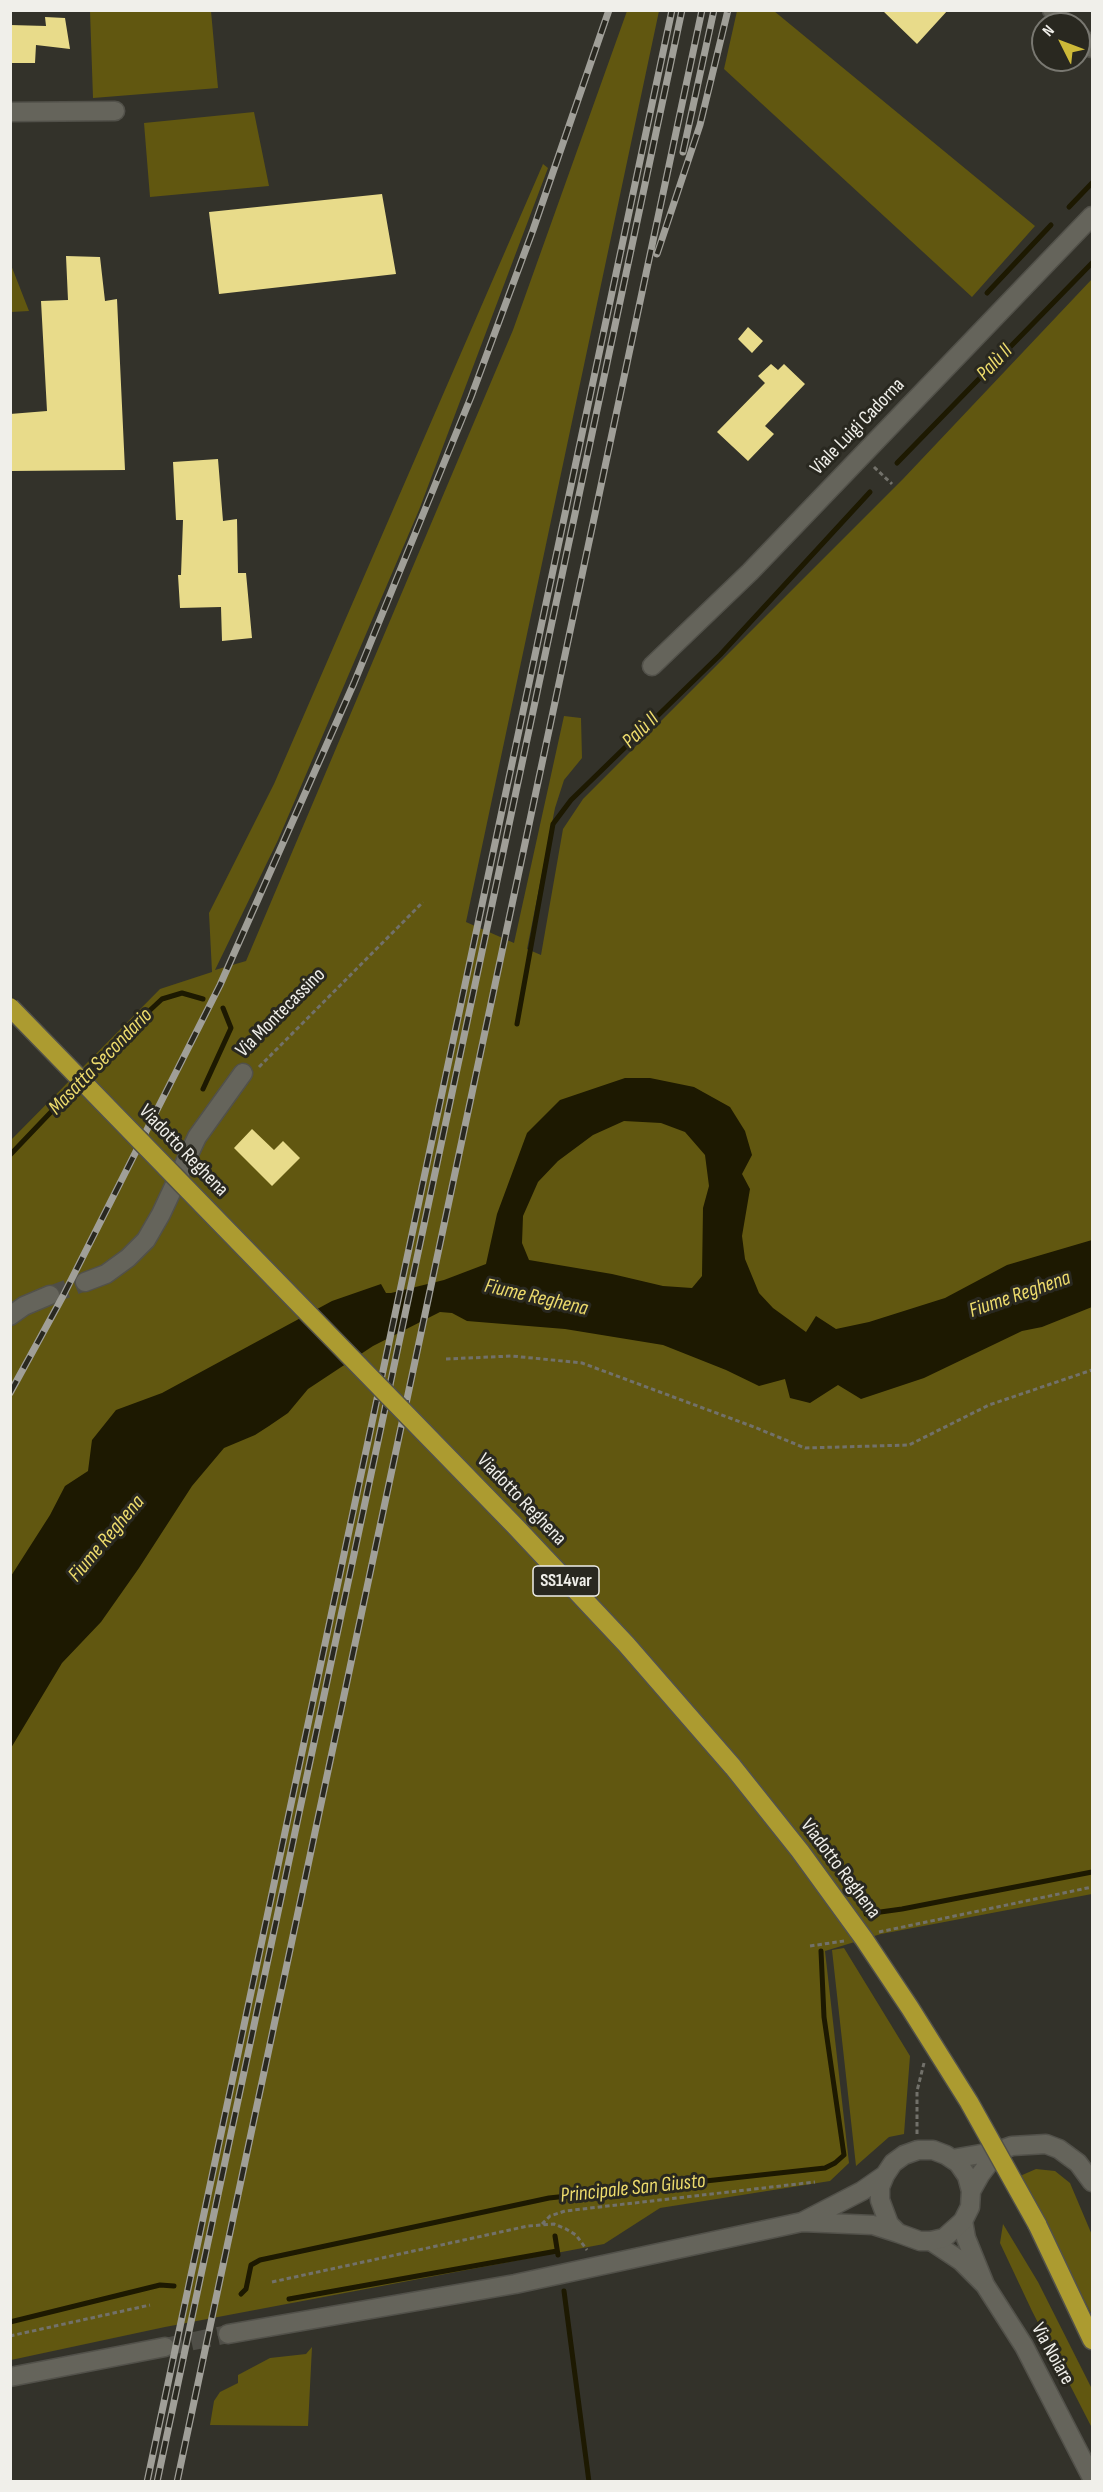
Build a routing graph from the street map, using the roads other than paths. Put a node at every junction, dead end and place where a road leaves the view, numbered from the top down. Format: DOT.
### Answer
graph roads {
  1 [pos="115,111"];
  2 [pos="10,112"];
  3 [pos="1092,216"];
  4 [pos="652,666"];
  5 [pos="10,1007"];
  6 [pos="249,1072"];
  7 [pos="85,1282"];
  8 [pos="50,1295"];
  9 [pos="10,1316"];
  10 [pos="998,2151"];
  11 [pos="952,2159"];
  12 [pos="885,2175"];
  13 [pos="1092,2182"];
  14 [pos="971,2191"];
  15 [pos="963,2221"];
  16 [pos="802,2222"];
  17 [pos="898,2232"];
  18 [pos="931,2241"];
  19 [pos="985,2285"];
  20 [pos="228,2334"];
  21 [pos="1092,2340"];
  22 [pos="165,2347"];
  23 [pos="10,2377"];
  24 [pos="1092,2478"];
  1 -- 2 [label="street"];
  3 -- 4 [label="street, Viale Luigi Cadorna"];
  5 -- 21 [label="highway, Viadotto Reghena / SS14var, bridge"];
  6 -- 7 [label="street, Via Montecassino"];
  8 -- 9 [label="street"];
  10 -- 11 [label="street"];
  10 -- 13 [label="street"];
  10 -- 14 [label="street"];
  11 -- 12 [label="street"];
  11 -- 14 [label="street"];
  12 -- 16 [label="street"];
  12 -- 17 [label="street"];
  14 -- 15 [label="street"];
  15 -- 18 [label="street"];
  15 -- 19 [label="street, Via Noiare"];
  16 -- 17 [label="street"];
  16 -- 20 [label="street"];
  17 -- 18 [label="street"];
  18 -- 19 [label="street, Via Noiare"];
  19 -- 24 [label="street, Via Noiare"];
  22 -- 23 [label="street"];
}
